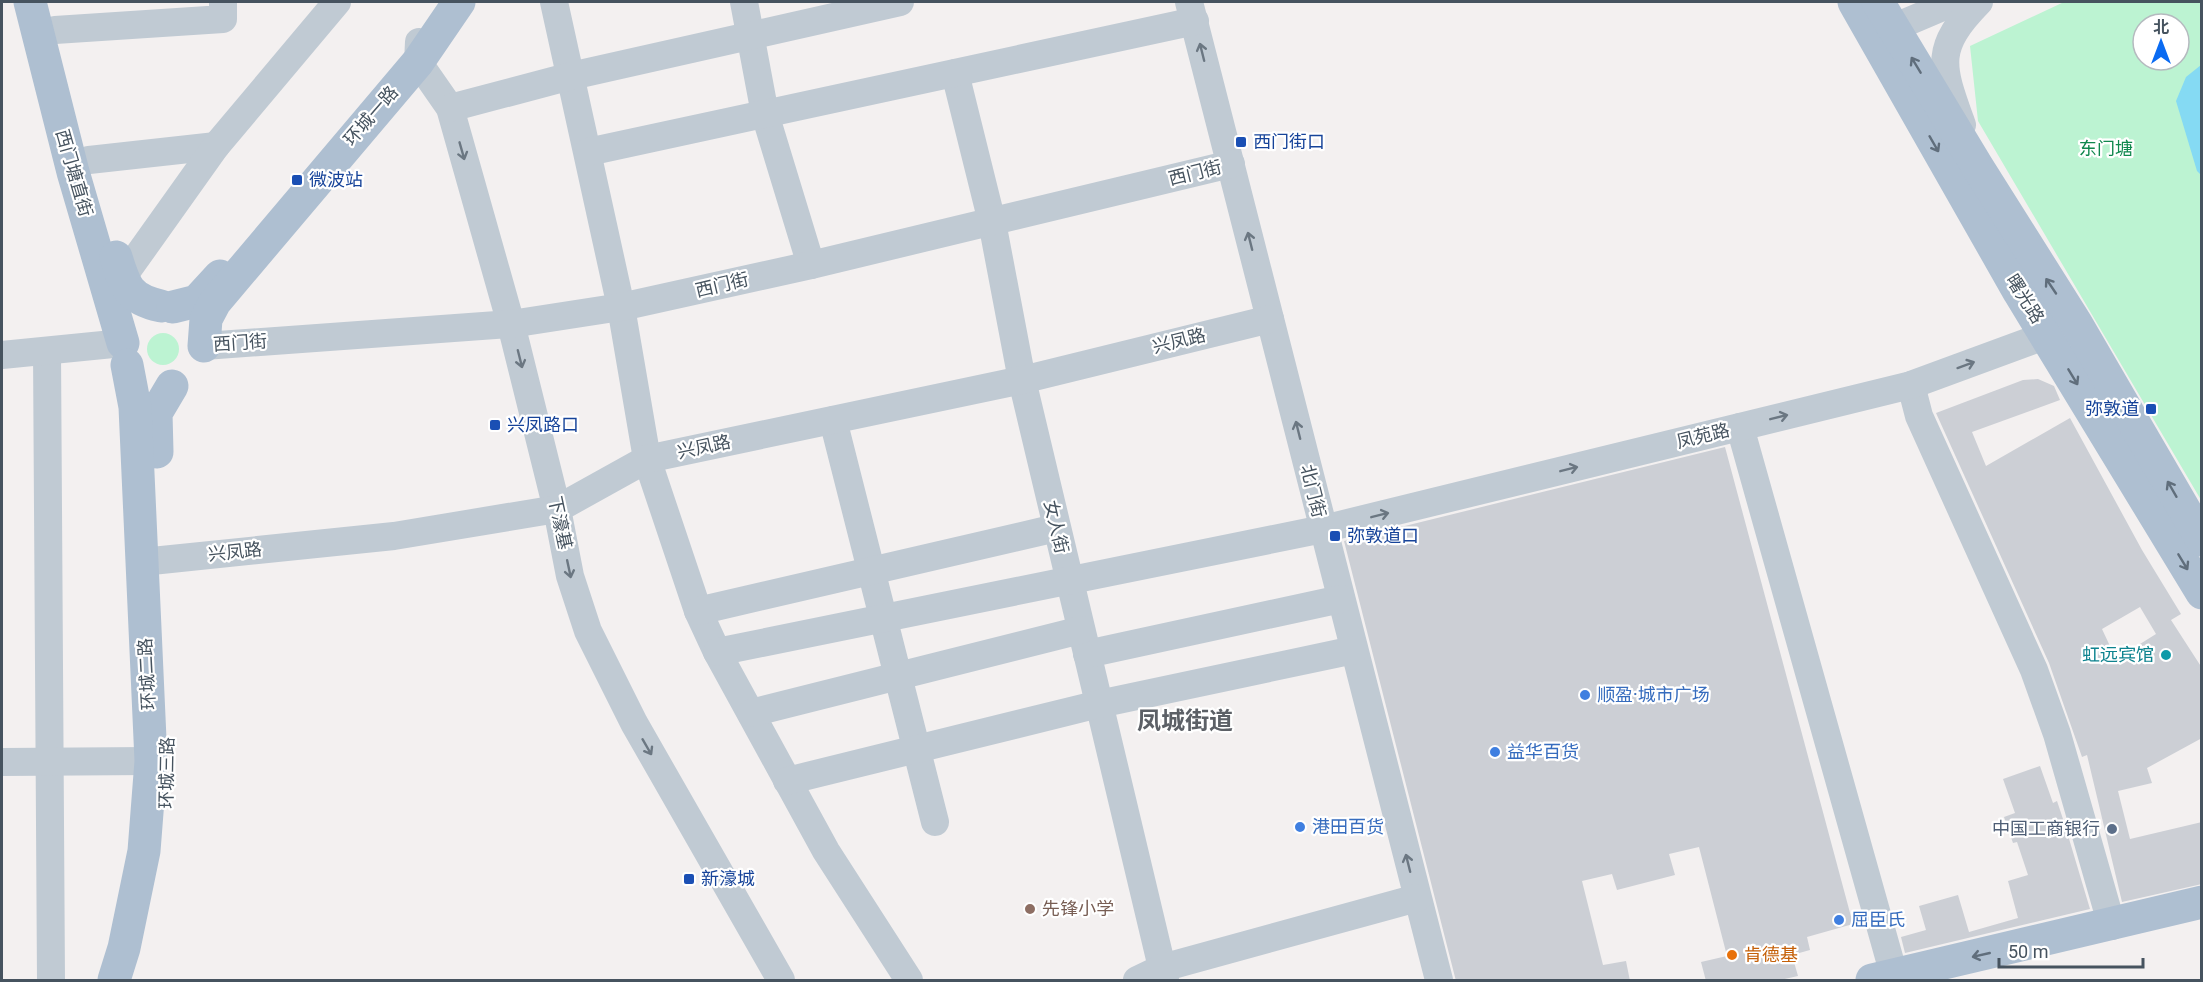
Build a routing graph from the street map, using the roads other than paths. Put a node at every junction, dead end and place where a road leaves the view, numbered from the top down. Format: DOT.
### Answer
graph roads {
  1 [pos="30,2"];
  2 [pos="223,2"];
  3 [pos="337,2"];
  4 [pos="441,2"];
  5 [pos="459,2"];
  6 [pos="555,2"];
  7 [pos="744,2"];
  8 [pos="900,2"];
  9 [pos="1954,2"];
  10 [pos="1979,2"];
  11 [pos="1192,11"];
  12 [pos="1880,15"];
  13 [pos="52,16"];
  14 [pos="750,35"];
  15 [pos="419,50"];
  16 [pos="955,73"];
  17 [pos="571,76"];
  18 [pos="450,108"];
  19 [pos="765,114"];
  20 [pos="216,146"];
  21 [pos="588,152"];
  22 [pos="89,160"];
  23 [pos="1230,164"];
  24 [pos="1977,166"];
  25 [pos="992,222"];
  26 [pos="811,265"];
  27 [pos="122,278"];
  28 [pos="167,307"];
  29 [pos="621,308"];
  30 [pos="1270,319"];
  31 [pos="511,324"];
  32 [pos="2062,329"];
  33 [pos="204,346"];
  34 [pos="46,351"];
  35 [pos="125,354"];
  36 [pos="2,355"];
  37 [pos="1022,380"];
  38 [pos="1911,385"];
  39 [pos="172,386"];
  40 [pos="833,420"];
  41 [pos="1740,427"];
  42 [pos="647,459"];
  43 [pos="557,509"];
  44 [pos="1056,528"];
  45 [pos="1323,529"];
  46 [pos="2202,540"];
  47 [pos="151,561"];
  48 [pos="872,570"];
  49 [pos="1069,581"];
  50 [pos="2202,593"];
  51 [pos="1341,599"];
  52 [pos="699,610"];
  53 [pos="884,618"];
  54 [pos="1084,642"];
  55 [pos="1354,650"];
  56 [pos="717,652"];
  57 [pos="898,676"];
  58 [pos="1099,704"];
  59 [pos="751,713"];
  60 [pos="917,749"];
  61 [pos="151,761"];
  62 [pos="2,762"];
  63 [pos="51,762"];
  64 [pos="787,781"];
  65 [pos="935,822"];
  66 [pos="1417,898"];
  67 [pos="2202,902"];
  68 [pos="2202,923"];
  69 [pos="2112,926"];
  70 [pos="1155,976"];
  71 [pos="1883,978"];
  72 [pos="51,981"];
  73 [pos="114,981"];
  74 [pos="133,981"];
  75 [pos="781,981"];
  76 [pos="909,981"];
  77 [pos="1439,981"];
  78 [pos="1963,981"];
  1 -- 35 [label="main road, 西门塘直街"];
  2 -- 13 [label="street"];
  3 -- 20 [label="street"];
  4 -- 15 [label="main road, 环城一路"];
  5 -- 15 [label="main road, 环城一路"];
  6 -- 17 [label="street"];
  7 -- 14 [label="street"];
  8 -- 14 [label="street"];
  9 -- 12 [label="street"];
  10 -- 24 [label="street"];
  11 -- 16 [label="street"];
  23 -- 11 [label="street, 北门街, one-way"];
  24 -- 12 [label="main road, 曙光路, one-way"];
  12 -- 32 [label="main road, 曙光路, one-way"];
  13 -- 22 [label="main road, 西门塘直街"];
  14 -- 17 [label="street"];
  14 -- 19 [label="street"];
  15 -- 18 [label="street, 下濠基"];
  15 -- 28 [label="main road, 环城一路"];
  15 -- 33 [label="main road, 环城一路"];
  16 -- 19 [label="street"];
  16 -- 25 [label="street, 女人街"];
  17 -- 18 [label="street"];
  17 -- 21 [label="street"];
  18 -- 31 [label="street, 下濠基, one-way"];
  19 -- 21 [label="street"];
  19 -- 26 [label="street"];
  20 -- 22 [label="street"];
  20 -- 27 [label="street"];
  21 -- 29 [label="street"];
  22 -- 27 [label="main road, 西门塘直街"];
  23 -- 25 [label="street, 西门街"];
  30 -- 23 [label="street, 北门街, one-way"];
  32 -- 24 [label="main road, 曙光路, one-way"];
  25 -- 26 [label="street, 西门街"];
  25 -- 37 [label="street, 女人街"];
  26 -- 29 [label="street, 西门街"];
  27 -- 28 [label="main road, 西门塘直街"];
  28 -- 33 [label="main road"];
  28 -- 35 [label="main road"];
  29 -- 31 [label="street, 西门街"];
  29 -- 42 [label="street"];
  30 -- 37 [label="street, 兴凤路"];
  45 -- 30 [label="street, 北门街, one-way"];
  31 -- 33 [label="street, 西门街"];
  31 -- 43 [label="street, 下濠基, one-way"];
  38 -- 32 [label="street, 凤苑路, one-way"];
  46 -- 32 [label="main road, 曙光路, one-way"];
  32 -- 50 [label="main road, 曙光路, one-way"];
  33 -- 39 [label="main road"];
  34 -- 35 [label="street"];
  34 -- 36 [label="street"];
  34 -- 63 [label="street"];
  35 -- 39 [label="main road"];
  35 -- 47 [label="main road, 环城二路"];
  37 -- 40 [label="street, 兴凤路"];
  37 -- 44 [label="street, 女人街"];
  41 -- 38 [label="street, 凤苑路, one-way"];
  38 -- 69 [label="street"];
  39 -- 47 [label="main road, 环城三路"];
  40 -- 42 [label="street, 兴凤路"];
  40 -- 48 [label="street"];
  45 -- 41 [label="street, 凤苑路, one-way"];
  41 -- 71 [label="street"];
  42 -- 43 [label="street, 兴凤路"];
  42 -- 52 [label="street"];
  43 -- 47 [label="street, 兴凤路"];
  43 -- 75 [label="street, 下濠基, one-way"];
  44 -- 48 [label="street"];
  44 -- 49 [label="street, 女人街"];
  45 -- 49 [label="street, 凤苑路"];
  45 -- 51 [label="street, 北门街"];
  47 -- 61 [label="main road, 环城二路"];
  47 -- 74 [label="main road, 环城三路"];
  48 -- 52 [label="street"];
  48 -- 53 [label="street"];
  49 -- 53 [label="street, 凤苑路"];
  49 -- 54 [label="street, 女人街"];
  51 -- 54 [label="street"];
  51 -- 55 [label="street, 北门街"];
  52 -- 56 [label="street"];
  53 -- 56 [label="street, 凤苑路"];
  53 -- 57 [label="street"];
  54 -- 57 [label="street"];
  54 -- 58 [label="street, 女人街"];
  55 -- 58 [label="street"];
  66 -- 55 [label="street, 北门街, one-way"];
  56 -- 59 [label="street"];
  57 -- 59 [label="street"];
  57 -- 60 [label="street"];
  58 -- 60 [label="street"];
  58 -- 70 [label="street, 女人街"];
  59 -- 64 [label="street"];
  60 -- 64 [label="street"];
  60 -- 65 [label="street"];
  61 -- 63 [label="street"];
  61 -- 73 [label="main road, 环城二路"];
  62 -- 63 [label="street"];
  63 -- 72 [label="street"];
  64 -- 76 [label="street"];
  66 -- 70 [label="street"];
  66 -- 77 [label="street, 北门街"];
  67 -- 69 [label="main road"];
  68 -- 78 [label="main road"];
  69 -- 71 [label="main road, one-way"];
}
